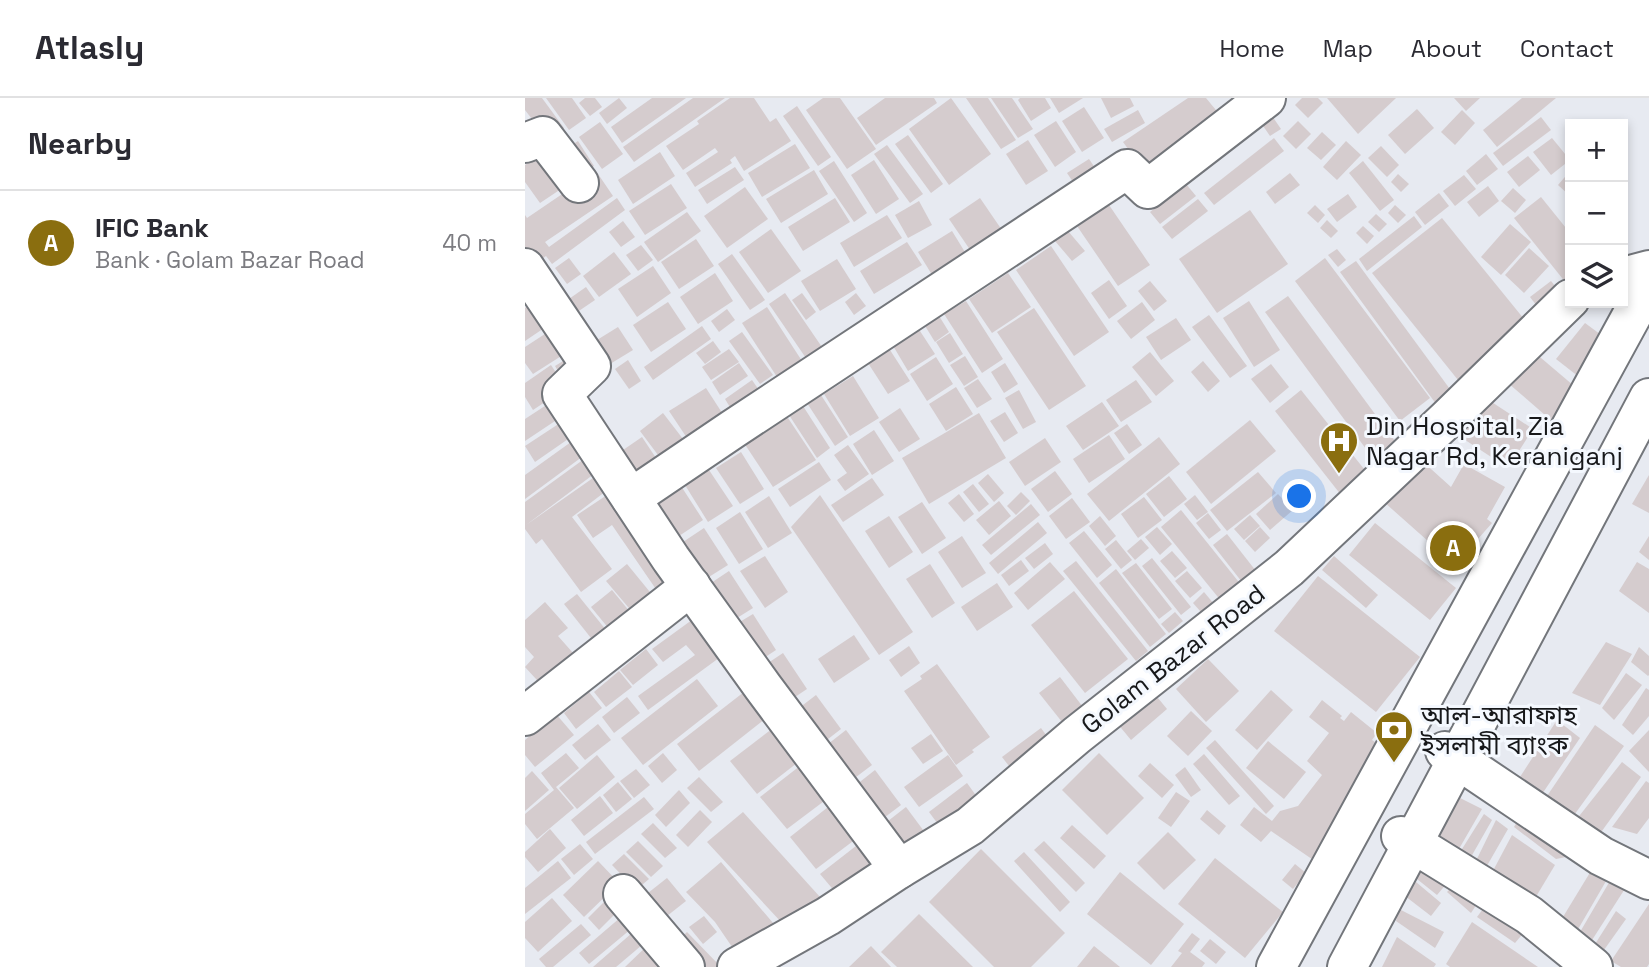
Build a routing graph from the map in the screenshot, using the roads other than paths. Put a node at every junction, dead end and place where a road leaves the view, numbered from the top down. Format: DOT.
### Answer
graph roads {
  1 [pos="1266,98"];
  2 [pos="525,143"];
  3 [pos="579,183"];
  4 [pos="525,268"];
  5 [pos="1649,270"];
  6 [pos="1628,276"];
  7 [pos="1649,284"];
  8 [pos="1565,304"];
  9 [pos="1649,398"];
  10 [pos="631,498"];
  11 [pos="691,586"];
  12 [pos="525,716"];
  13 [pos="1445,751"];
  14 [pos="1401,836"];
  15 [pos="899,869"];
  16 [pos="1649,880"];
  17 [pos="623,894"];
  18 [pos="685,967"];
  19 [pos="737,967"];
  20 [pos="1276,967"];
  21 [pos="1347,967"];
  22 [pos="1593,967"];
  1 -- 10 [label="main road"];
  2 -- 3 [label="main road"];
  4 -- 10 [label="main road"];
  5 -- 6 [label="main road"];
  7 -- 20 [label="main road"];
  8 -- 15 [label="main road, Golam Bazar Road"];
  9 -- 21 [label="main road"];
  10 -- 11 [label="main road"];
  11 -- 12 [label="main road"];
  11 -- 15 [label="main road"];
  13 -- 16 [label="main road"];
  14 -- 22 [label="main road"];
  15 -- 19 [label="main road, Golam Bazar Road"];
  17 -- 18 [label="main road"];
}
